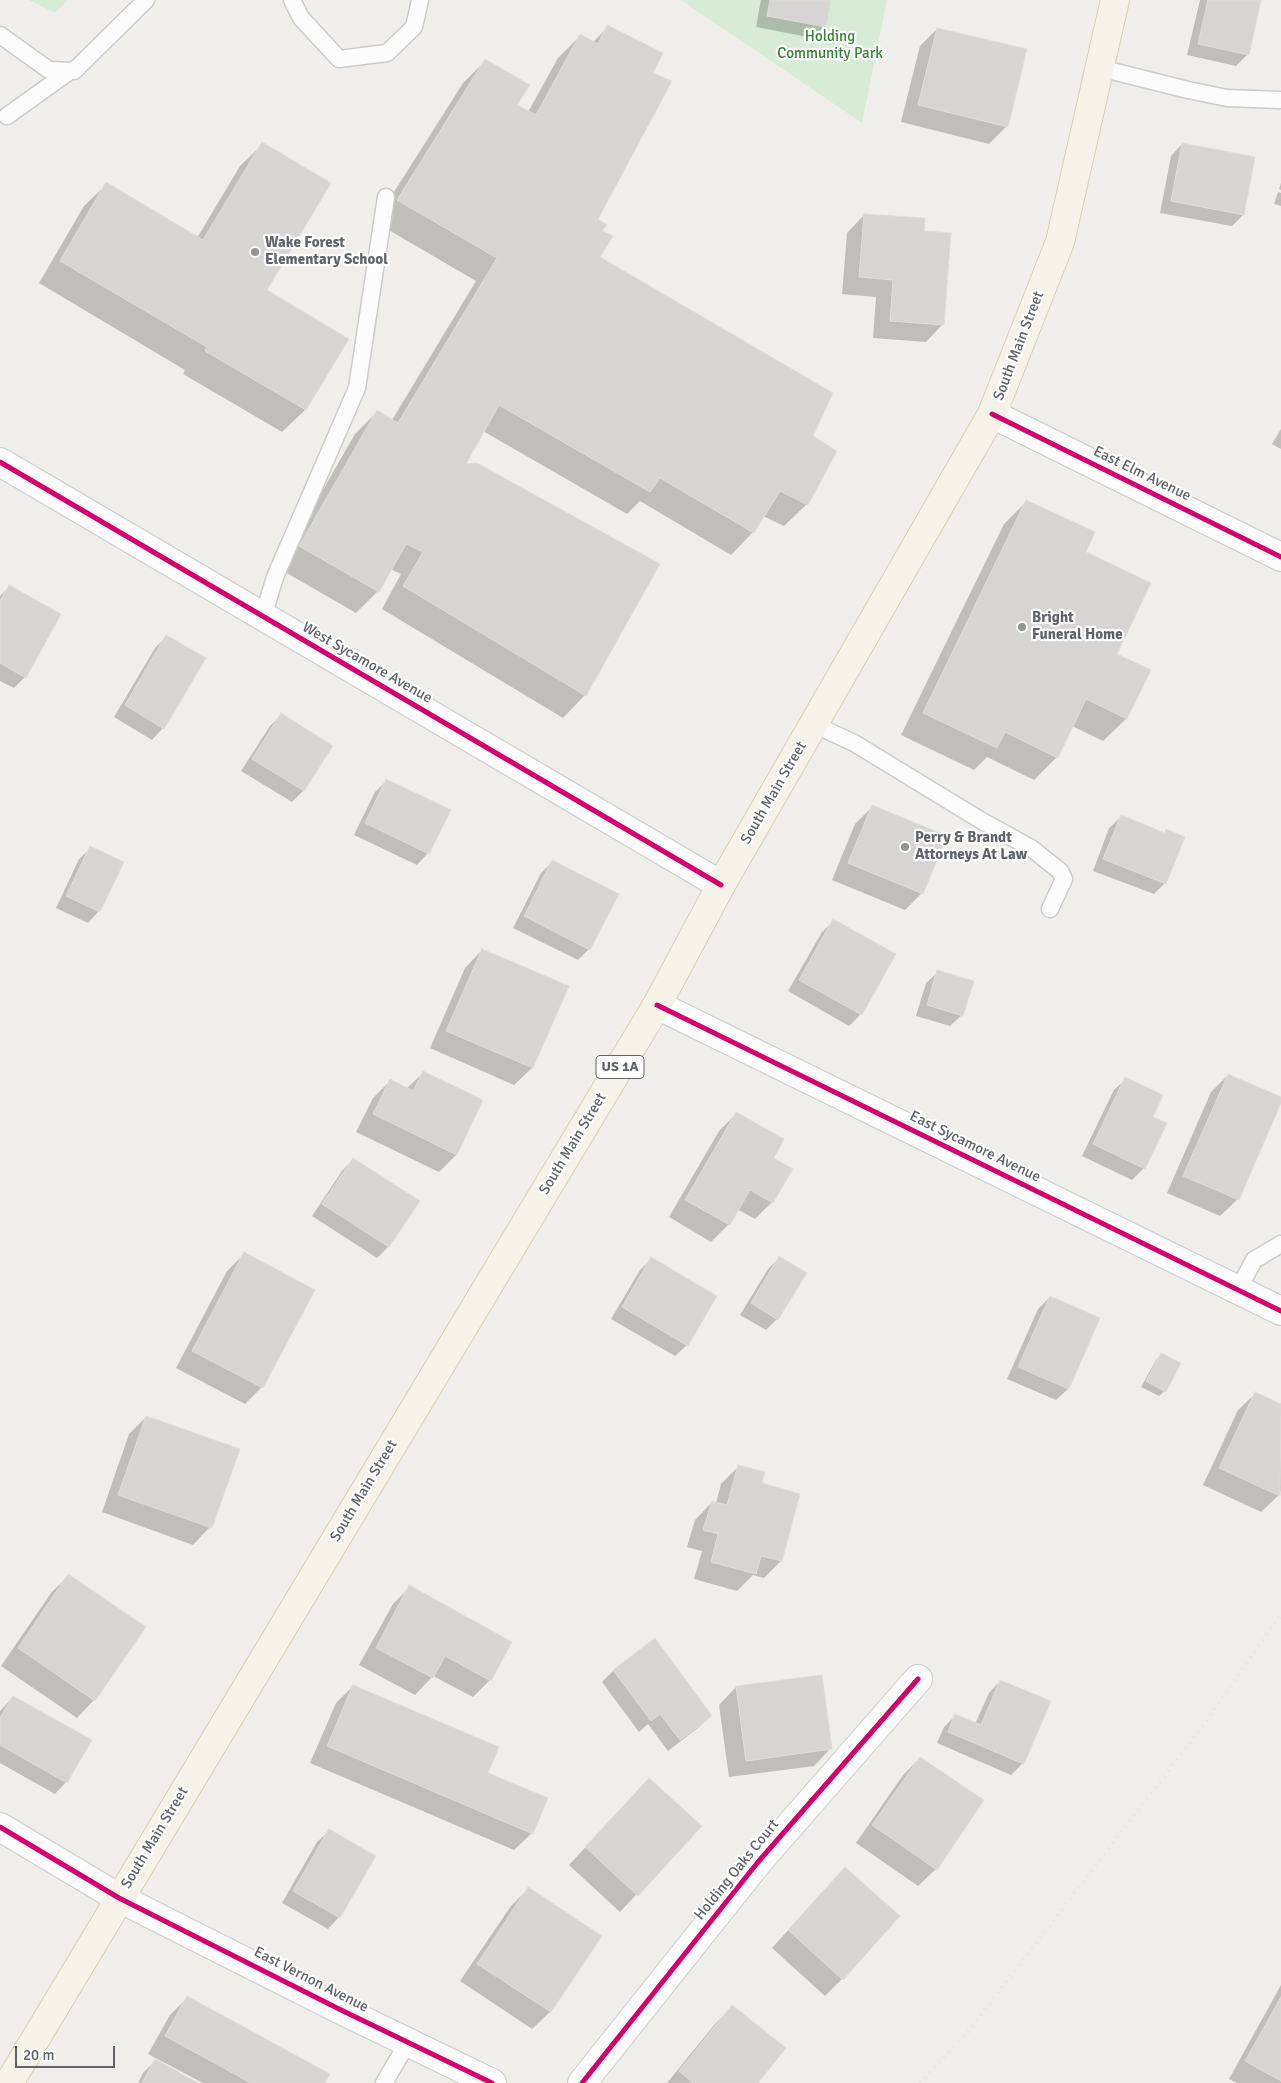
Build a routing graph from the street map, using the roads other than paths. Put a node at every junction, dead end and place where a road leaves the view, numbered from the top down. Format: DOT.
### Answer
graph roads {
  1 [pos="146,0"];
  2 [pos="292,0"];
  3 [pos="420,0"];
  4 [pos="1115,0"];
  5 [pos="0,35"];
  6 [pos="1100,68"];
  7 [pos="70,72"];
  8 [pos="1281,100"];
  9 [pos="2,118"];
  10 [pos="386,197"];
  11 [pos="992,414"];
  12 [pos="0,462"];
  13 [pos="1281,557"];
  14 [pos="263,617"];
  15 [pos="814,724"];
  16 [pos="722,885"];
  17 [pos="1050,908"];
  18 [pos="657,1005"];
  19 [pos="1281,1244"];
  20 [pos="1238,1290"];
  21 [pos="1281,1311"];
  22 [pos="918,1679"];
  23 [pos="0,1827"];
  24 [pos="119,1898"];
  25 [pos="408,2042"];
  26 [pos="9,2083"];
  27 [pos="384,2083"];
  28 [pos="492,2083"];
  29 [pos="582,2083"];
  1 -- 7 [label="lane"];
  2 -- 3 [label="lane"];
  4 -- 6 [label="main road, South Main Street / US 1A"];
  5 -- 7 [label="lane"];
  6 -- 8 [label="lane"];
  6 -- 11 [label="main road, South Main Street / US 1A"];
  7 -- 9 [label="lane"];
  10 -- 14 [label="lane"];
  11 -- 13 [label="street, East Elm Avenue"];
  11 -- 15 [label="main road, South Main Street / US 1A"];
  12 -- 14 [label="street, West Sycamore Avenue"];
  14 -- 16 [label="street, West Sycamore Avenue"];
  15 -- 16 [label="main road, South Main Street / US 1A"];
  15 -- 17 [label="lane"];
  16 -- 18 [label="main road, South Main Street / US 1A"];
  18 -- 20 [label="street, East Sycamore Avenue"];
  18 -- 24 [label="main road, South Main Street / US 1A"];
  19 -- 20 [label="lane"];
  20 -- 21 [label="street, East Sycamore Avenue"];
  22 -- 29 [label="street, Holding Oaks Court"];
  23 -- 24 [label="street, East Vernon Avenue"];
  24 -- 25 [label="street, East Vernon Avenue"];
  24 -- 26 [label="main road, South Main Street / US 1A"];
  25 -- 27 [label="lane"];
  25 -- 28 [label="street, East Vernon Avenue"];
}
